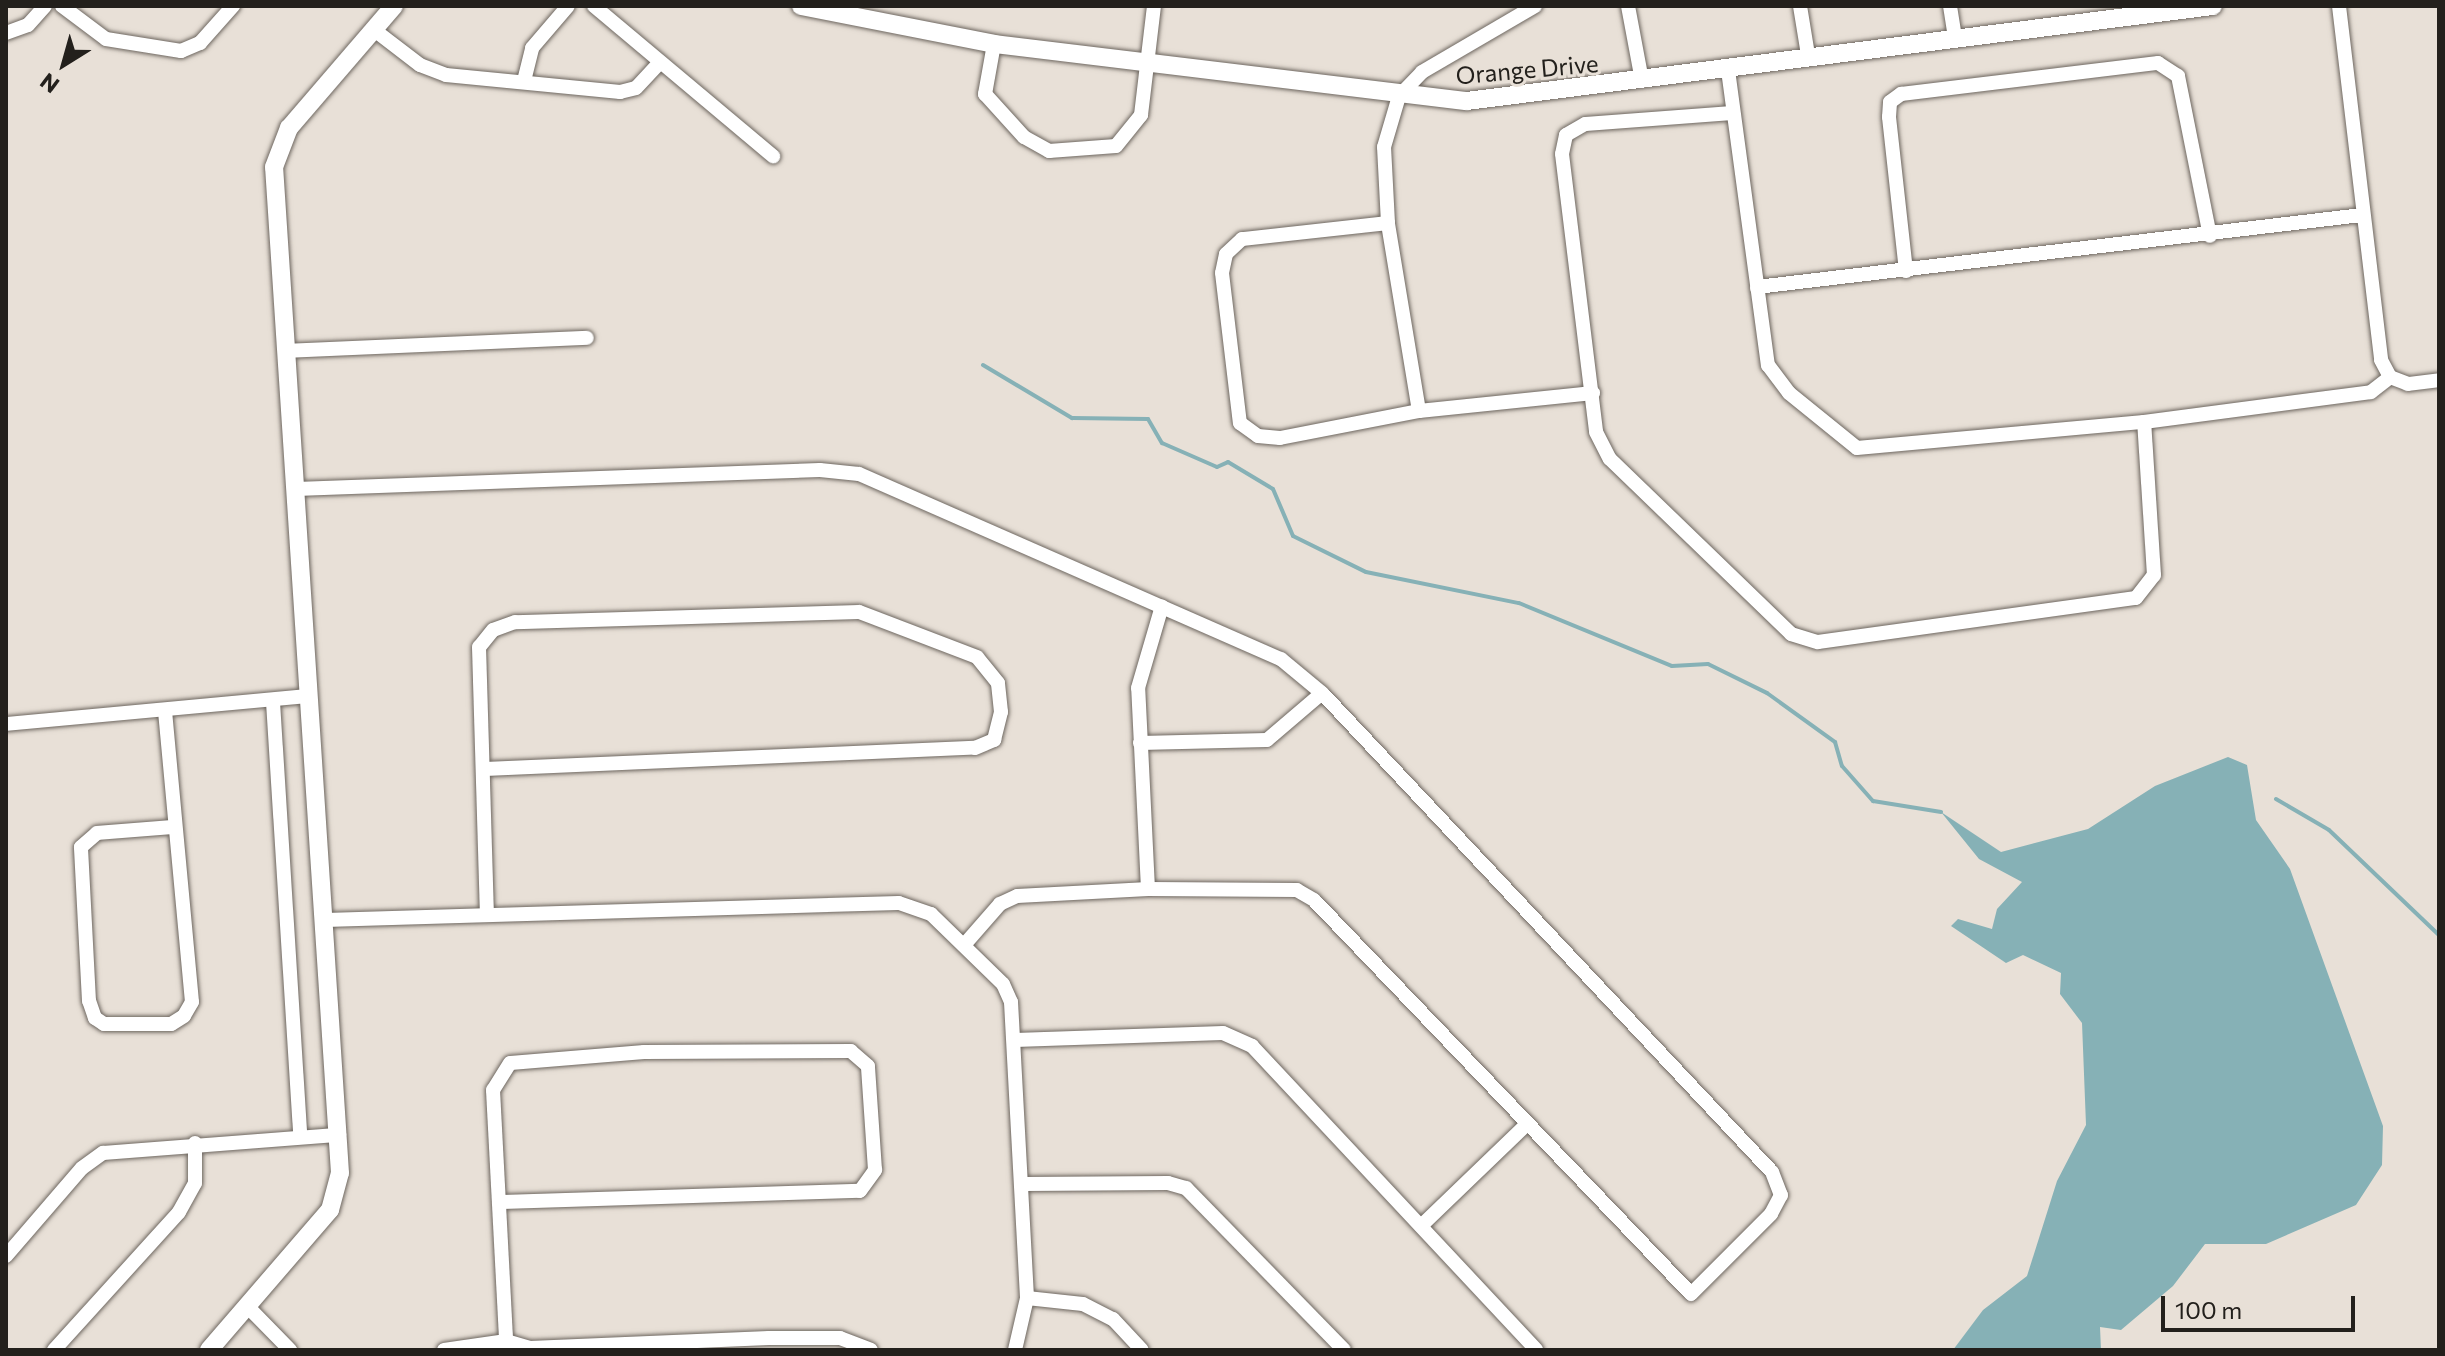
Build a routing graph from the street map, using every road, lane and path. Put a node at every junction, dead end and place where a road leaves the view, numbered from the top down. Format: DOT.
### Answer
graph roads {
  1 [pos="45,6"];
  2 [pos="62,6"];
  3 [pos="233,6"];
  4 [pos="394,6"];
  5 [pos="568,6"];
  6 [pos="594,6"];
  7 [pos="801,6"];
  8 [pos="1154,6"];
  9 [pos="1535,6"];
  10 [pos="1628,6"];
  11 [pos="1800,6"];
  12 [pos="1950,6"];
  13 [pos="2213,6"];
  14 [pos="2339,6"];
  15 [pos="373,29"];
  16 [pos="6,33"];
  17 [pos="1955,36"];
  18 [pos="994,44"];
  19 [pos="1808,55"];
  20 [pos="659,63"];
  21 [pos="1149,63"];
  22 [pos="1728,70"];
  23 [pos="524,81"];
  24 [pos="1642,81"];
  25 [pos="1399,96"];
  26 [pos="1732,113"];
  27 [pos="773,156"];
  28 [pos="2362,215"];
  29 [pos="1388,223"];
  30 [pos="2210,236"];
  31 [pos="1906,271"];
  32 [pos="1757,287"];
  33 [pos="587,338"];
  34 [pos="285,351"];
  35 [pos="2390,377"];
  36 [pos="2439,380"];
  37 [pos="1593,393"];
  38 [pos="1419,411"];
  39 [pos="2144,422"];
  40 [pos="296,489"];
  41 [pos="1162,606"];
  42 [pos="1322,693"];
  43 [pos="309,696"];
  44 [pos="273,702"];
  45 [pos="165,711"];
  46 [pos="6,724"];
  47 [pos="1140,743"];
  48 [pos="485,769"];
  49 [pos="172,827"];
  50 [pos="1148,889"];
  51 [pos="487,913"];
  52 [pos="325,920"];
  53 [pos="965,944"];
  54 [pos="1015,1040"];
  55 [pos="1526,1125"];
  56 [pos="339,1135"];
  57 [pos="300,1136"];
  58 [pos="195,1143"];
  59 [pos="1024,1184"];
  60 [pos="502,1202"];
  61 [pos="1421,1226"];
  62 [pos="6,1256"];
  63 [pos="1027,1298"];
  64 [pos="249,1308"];
  65 [pos="506,1341"];
  66 [pos="769,1344"];
  67 [pos="531,1349"];
  68 [pos="54,1350"];
  69 [pos="209,1350"];
  70 [pos="290,1350"];
  71 [pos="444,1350"];
  72 [pos="871,1350"];
  73 [pos="1015,1350"];
  74 [pos="1142,1350"];
  75 [pos="1344,1350"];
  76 [pos="1536,1350"];
  1 -- 16 [label="street"];
  2 -- 3 [label="street"];
  4 -- 15 [label="street"];
  5 -- 23 [label="street"];
  6 -- 20 [label="street"];
  7 -- 18 [label="street, Orange Drive"];
  8 -- 21 [label="street"];
  9 -- 25 [label="street"];
  10 -- 24 [label="street"];
  11 -- 19 [label="street"];
  12 -- 17 [label="street"];
  13 -- 17 [label="street, Orange Drive"];
  14 -- 28 [label="street"];
  15 -- 23 [label="street"];
  15 -- 34 [label="street"];
  17 -- 19 [label="street, Orange Drive"];
  18 -- 21 [label="street, Orange Drive"];
  18 -- 21 [label="street"];
  19 -- 22 [label="street, Orange Drive"];
  20 -- 23 [label="street"];
  20 -- 27 [label="street"];
  21 -- 25 [label="street, Orange Drive"];
  22 -- 24 [label="street, Orange Drive"];
  22 -- 26 [label="street"];
  24 -- 25 [label="street, Orange Drive"];
  25 -- 29 [label="street"];
  26 -- 32 [label="street"];
  26 -- 37 [label="street"];
  28 -- 30 [label="street"];
  28 -- 35 [label="street"];
  29 -- 38 [label="street"];
  29 -- 38 [label="street"];
  30 -- 31 [label="street"];
  30 -- 31 [label="street"];
  31 -- 32 [label="street"];
  32 -- 39 [label="street"];
  33 -- 34 [label="street"];
  34 -- 40 [label="street"];
  35 -- 36 [label="street"];
  35 -- 39 [label="street"];
  37 -- 38 [label="street"];
  37 -- 39 [label="street"];
  40 -- 41 [label="street"];
  40 -- 43 [label="street"];
  41 -- 42 [label="street"];
  41 -- 47 [label="street"];
  42 -- 47 [label="street"];
  42 -- 55 [label="street"];
  43 -- 44 [label="street"];
  43 -- 52 [label="street"];
  44 -- 45 [label="street"];
  44 -- 57 [label="street"];
  45 -- 46 [label="street"];
  45 -- 49 [label="street"];
  47 -- 50 [label="street"];
  48 -- 48 [label="street"];
  48 -- 51 [label="street"];
  49 -- 49 [label="street"];
  50 -- 53 [label="street"];
  50 -- 55 [label="street"];
  51 -- 52 [label="street"];
  51 -- 53 [label="street"];
  52 -- 56 [label="street"];
  53 -- 54 [label="street"];
  54 -- 59 [label="street"];
  54 -- 61 [label="street"];
  55 -- 61 [label="street"];
  56 -- 57 [label="street"];
  56 -- 64 [label="street"];
  57 -- 58 [label="street"];
  58 -- 62 [label="street"];
  58 -- 68 [label="street"];
  59 -- 63 [label="street"];
  59 -- 75 [label="street"];
  60 -- 60 [label="street"];
  60 -- 65 [label="street"];
  61 -- 76 [label="street"];
  63 -- 73 [label="street"];
  63 -- 74 [label="street"];
  64 -- 69 [label="street"];
  64 -- 70 [label="street"];
  65 -- 67 [label="street"];
  65 -- 71 [label="street"];
  66 -- 67 [label="street"];
  66 -- 72 [label="street"];
}
